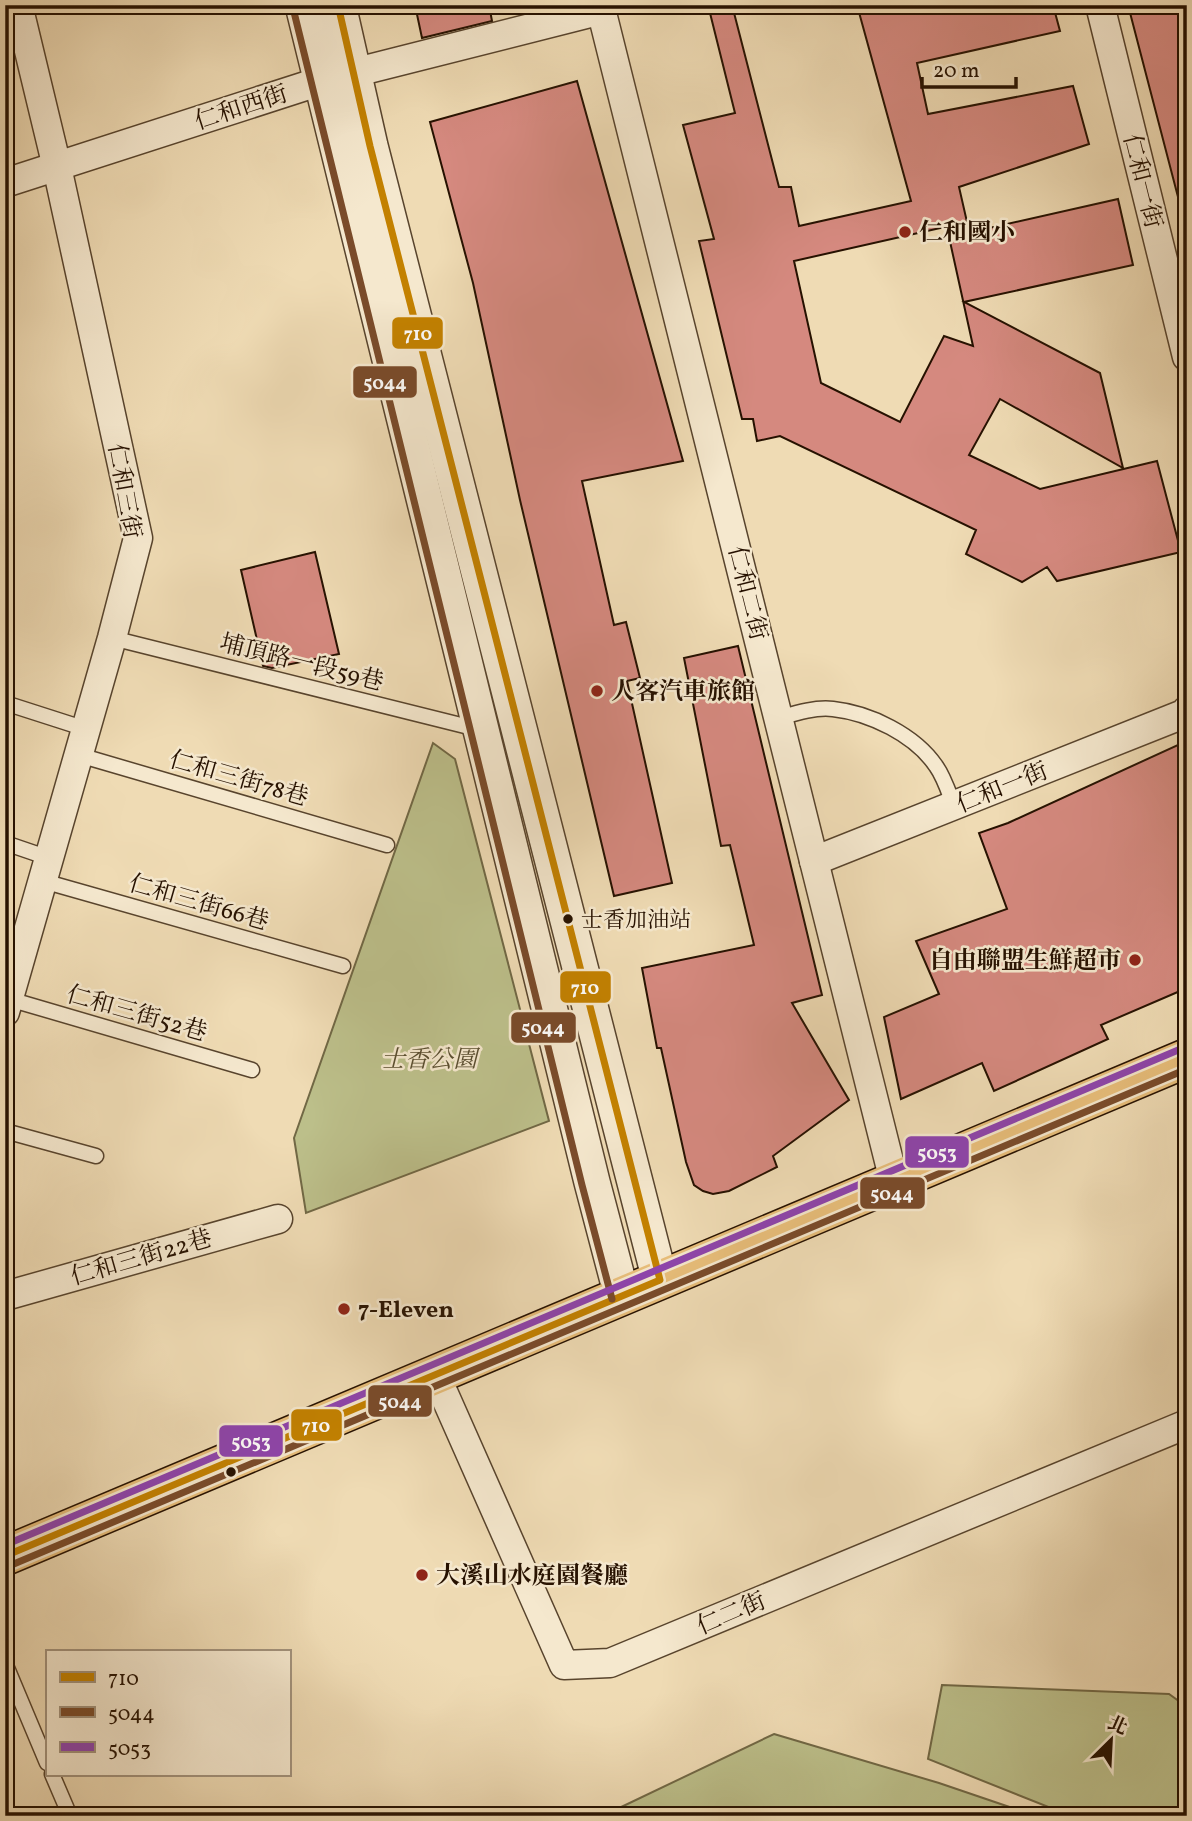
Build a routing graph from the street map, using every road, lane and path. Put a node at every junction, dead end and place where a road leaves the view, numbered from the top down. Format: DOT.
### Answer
graph roads {
  1 [pos="18,5"];
  2 [pos="303,5"];
  3 [pos="338,5"];
  4 [pos="1100,5"];
  5 [pos="601,7"];
  6 [pos="337,77"];
  7 [pos="57,167"];
  8 [pos="5,183"];
  9 [pos="1186,351"];
  10 [pos="112,638"];
  11 [pos="5,703"];
  12 [pos="1187,710"];
  13 [pos="779,718"];
  14 [pos="481,730"];
  15 [pos="82,742"];
  16 [pos="954,806"];
  17 [pos="5,843"];
  18 [pos="387,845"];
  19 [pos="814,862"];
  20 [pos="46,870"];
  21 [pos="343,966"];
  22 [pos="8,992"];
  23 [pos="1184,1065"];
  24 [pos="252,1070"];
  25 [pos="5,1131"];
  26 [pos="96,1156"];
  27 [pos="894,1181"];
  28 [pos="278,1219"];
  29 [pos="660,1280"];
  30 [pos="5,1296"];
  31 [pos="622,1296"];
  32 [pos="436,1376"];
  33 [pos="1187,1424"];
  34 [pos="5,1556"];
  35 [pos="5,1663"];
  36 [pos="46,1761"];
  37 [pos="53,1776"];
  38 [pos="70,1816"];
  1 -- 7 [label="street, 仁和三街"];
  2 -- 6 [label="street"];
  3 -- 6 [label="street"];
  4 -- 9 [label="street, 仁和一街"];
  5 -- 6 [label="street, 仁和西街"];
  5 -- 13 [label="street, 仁和二街"];
  6 -- 7 [label="street, 仁和西街"];
  6 -- 14 [label="street"];
  6 -- 29 [label="street"];
  7 -- 8 [label="street, 仁和西街"];
  7 -- 10 [label="street, 仁和三街"];
  10 -- 14 [label="lane, 埔頂路一段59巷"];
  10 -- 15 [label="street, 仁和三街"];
  11 -- 15 [label="lane, 仁和三街78巷"];
  12 -- 16 [label="street, 仁和一街"];
  13 -- 16 [label="lane"];
  13 -- 19 [label="street, 仁和二街"];
  14 -- 31 [label="street"];
  15 -- 18 [label="lane, 仁和三街78巷"];
  15 -- 20 [label="street, 仁和三街"];
  16 -- 19 [label="street, 仁和一街"];
  17 -- 20 [label="lane, 仁和三街66巷"];
  19 -- 27 [label="street, 仁和二街"];
  20 -- 21 [label="lane, 仁和三街66巷"];
  20 -- 22 [label="street, 仁和三街"];
  22 -- 24 [label="lane, 仁和三街52巷"];
  23 -- 27 [label="main road"];
  25 -- 26 [label="lane"];
  27 -- 29 [label="main road"];
  28 -- 30 [label="street, 仁和三街22巷"];
  29 -- 31 [label="main road"];
  31 -- 32 [label="main road"];
  32 -- 33 [label="street, 仁二街"];
  32 -- 34 [label="main road"];
  35 -- 36 [label="lane"];
  37 -- 38 [label="lane"];
}
